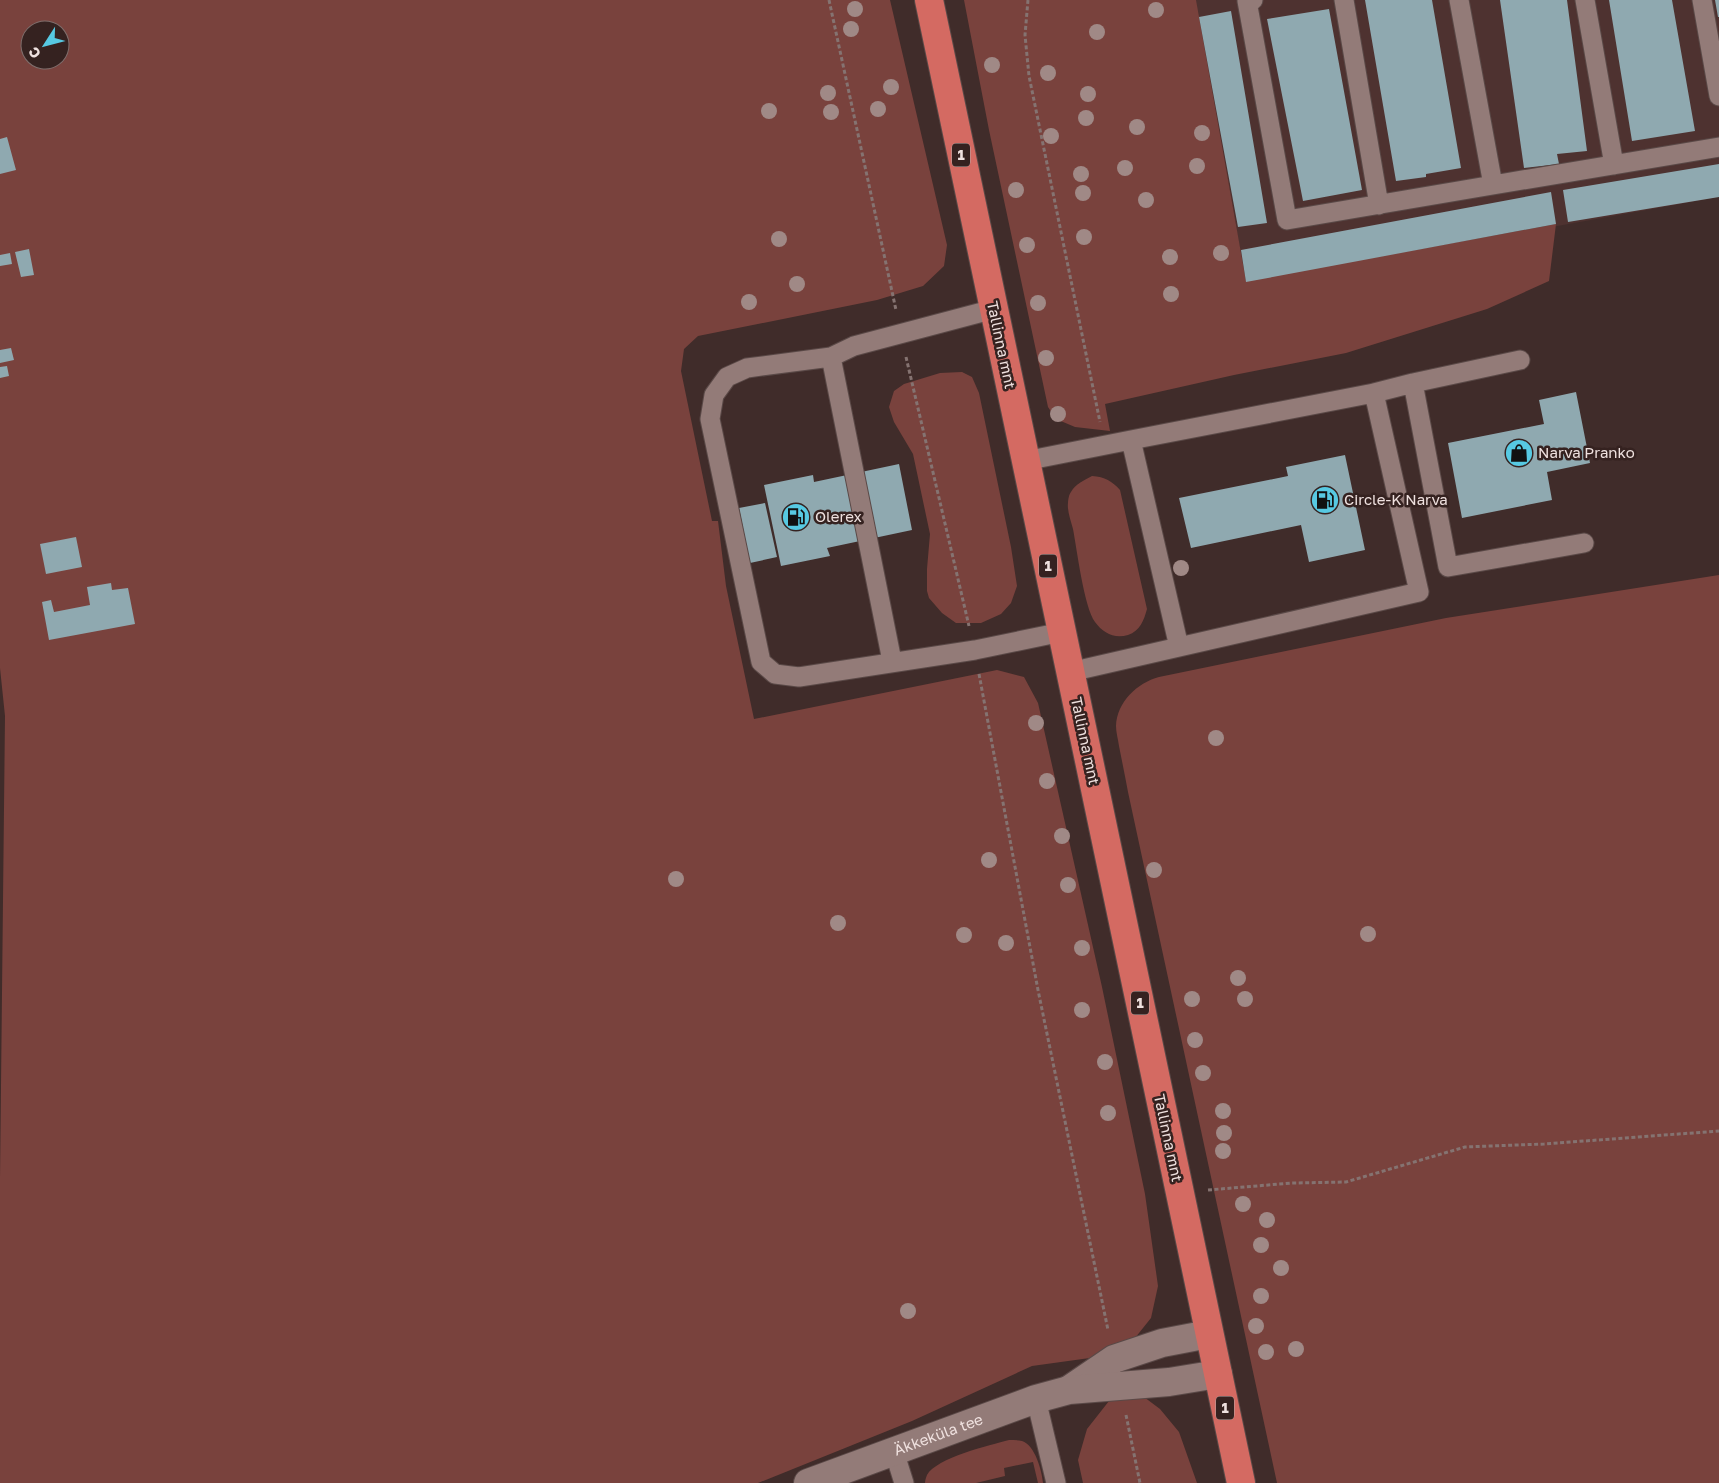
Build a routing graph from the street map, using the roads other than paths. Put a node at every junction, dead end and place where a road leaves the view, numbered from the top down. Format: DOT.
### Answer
graph roads {
  1 [pos="928,0"];
  2 [pos="1253,0"];
  3 [pos="1344,0"];
  4 [pos="1459,0"];
  5 [pos="1585,0"];
  6 [pos="1702,0"];
  7 [pos="1719,96"];
  8 [pos="1719,147"];
  9 [pos="1614,164"];
  10 [pos="1493,185"];
  11 [pos="1379,205"];
  12 [pos="994,309"];
  13 [pos="830,357"];
  14 [pos="1520,360"];
  15 [pos="1413,383"];
  16 [pos="1374,393"];
  17 [pos="1131,440"];
  18 [pos="1025,460"];
  19 [pos="1584,543"];
  20 [pos="1062,632"];
  21 [pos="1180,647"];
  22 [pos="892,661"];
  23 [pos="1070,672"];
  24 [pos="1209,1334"];
  25 [pos="1218,1374"];
  26 [pos="1069,1390"];
  27 [pos="1036,1398"];
  28 [pos="894,1451"];
  29 [pos="808,1483"];
  30 [pos="904,1483"];
  31 [pos="1056,1483"];
  32 [pos="1240,1483"];
  1 -- 12 [label="highway, Tallinna mnt / 1"];
  2 -- 11 [label="lane"];
  3 -- 11 [label="lane"];
  4 -- 10 [label="lane"];
  5 -- 9 [label="lane"];
  6 -- 7 [label="lane"];
  8 -- 9 [label="lane"];
  9 -- 10 [label="lane"];
  10 -- 11 [label="lane"];
  12 -- 13 [label="lane"];
  12 -- 18 [label="highway, Tallinna mnt / 1"];
  13 -- 22 [label="lane"];
  13 -- 22 [label="lane"];
  14 -- 15 [label="lane"];
  15 -- 16 [label="lane"];
  15 -- 19 [label="lane"];
  16 -- 17 [label="lane"];
  16 -- 21 [label="lane"];
  17 -- 18 [label="lane"];
  17 -- 21 [label="lane"];
  18 -- 20 [label="highway, Tallinna mnt / 1"];
  20 -- 22 [label="lane"];
  20 -- 23 [label="highway, Tallinna mnt / 1"];
  21 -- 23 [label="lane"];
  23 -- 24 [label="highway, Tallinna mnt / 1"];
  24 -- 25 [label="highway, Tallinna mnt / 1"];
  24 -- 26 [label="street, Äkkeküla tee"];
  25 -- 26 [label="street, Äkkeküla tee"];
  25 -- 32 [label="highway, Tallinna mnt / 1"];
  26 -- 27 [label="street, Äkkeküla tee"];
  27 -- 28 [label="street, Äkkeküla tee"];
  27 -- 31 [label="lane"];
  28 -- 29 [label="street, Äkkeküla tee"];
  28 -- 30 [label="lane"];
}
